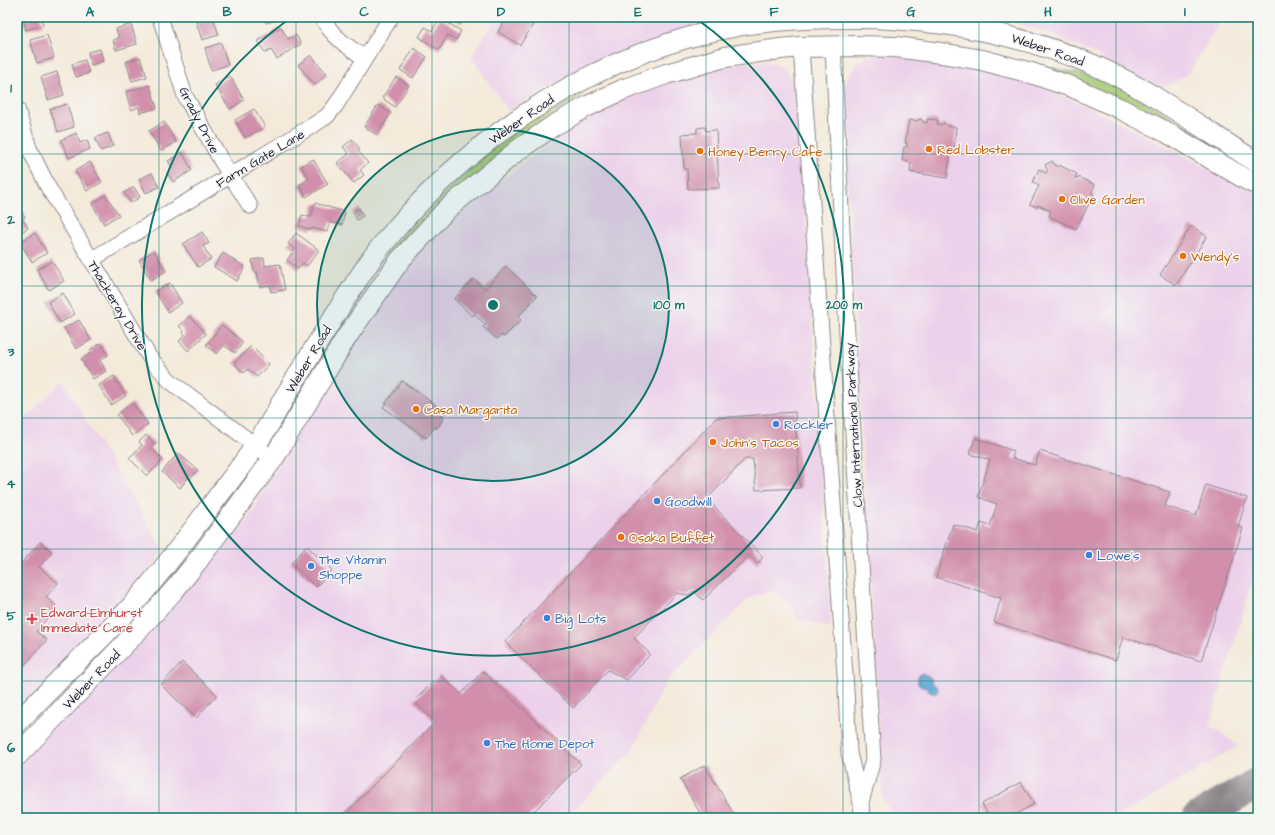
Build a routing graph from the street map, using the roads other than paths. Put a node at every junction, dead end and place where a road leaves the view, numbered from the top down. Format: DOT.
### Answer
graph roads {
  1 [pos="160,17"];
  2 [pos="322,17"];
  3 [pos="390,17"];
  4 [pos="831,17"];
  5 [pos="801,18"];
  6 [pos="748,21"];
  7 [pos="833,46"];
  8 [pos="801,47"];
  9 [pos="365,58"];
  10 [pos="17,109"];
  11 [pos="1258,163"];
  12 [pos="230,176"];
  13 [pos="1258,185"];
  14 [pos="250,206"];
  15 [pos="91,260"];
  16 [pos="256,445"];
  17 [pos="273,459"];
  18 [pos="17,723"];
  19 [pos="17,756"];
  20 [pos="861,811"];
  1 -- 12 [label="street, Grady Drive"];
  2 -- 9 [label="street"];
  3 -- 9 [label="street, Farm Gate Lane"];
  4 -- 5 [label="main road, Weber Road"];
  4 -- 7 [label="main road"];
  4 -- 11 [label="main road, Weber Road"];
  5 -- 6 [label="main road, Weber Road"];
  5 -- 8 [label="main road"];
  6 -- 16 [label="main road, Weber Road"];
  7 -- 8 [label="main road, Weber Road"];
  7 -- 13 [label="main road, Weber Road"];
  7 -- 20 [label="street, Clow International Parkway"];
  8 -- 17 [label="main road, Weber Road"];
  8 -- 20 [label="street, Clow International Parkway"];
  9 -- 12 [label="street, Farm Gate Lane"];
  10 -- 15 [label="street, Thackeray Drive"];
  12 -- 14 [label="street, Grady Drive"];
  12 -- 15 [label="street, Farm Gate Lane"];
  15 -- 16 [label="street, Thackeray Drive"];
  16 -- 17 [label="street, Thackeray Drive"];
  16 -- 18 [label="main road, Weber Road"];
  17 -- 19 [label="main road, Weber Road"];
}
